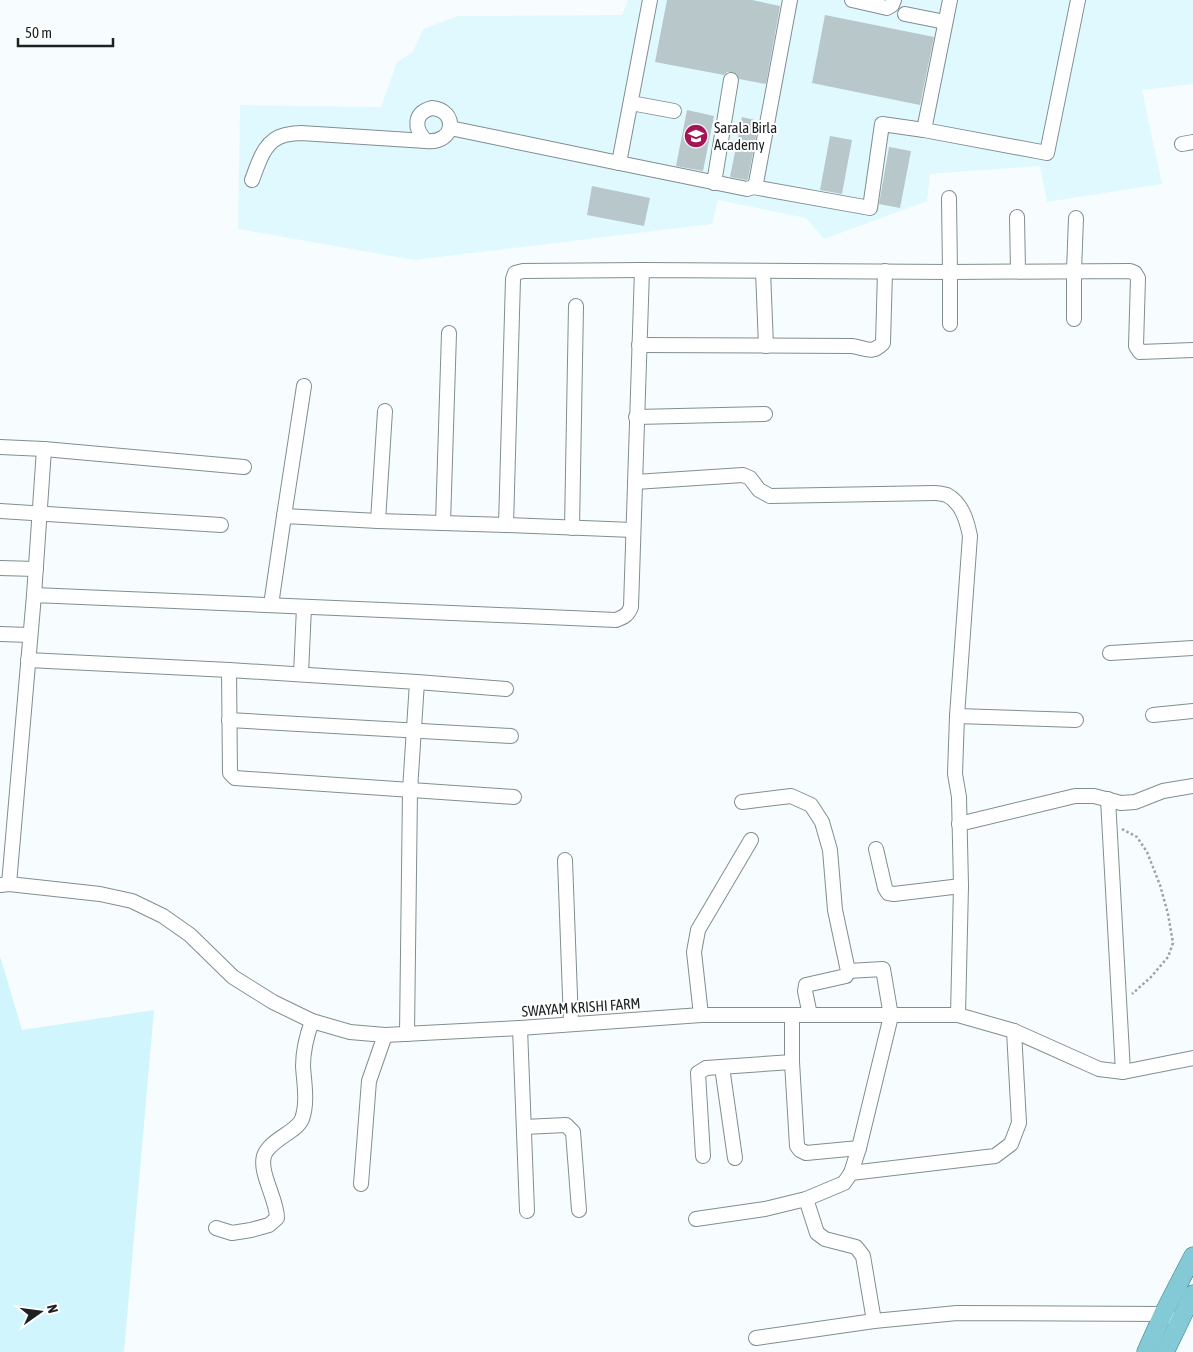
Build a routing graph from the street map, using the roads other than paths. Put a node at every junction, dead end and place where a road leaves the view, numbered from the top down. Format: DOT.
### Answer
graph roads {
  1 [pos="650,0"];
  2 [pos="790,0"];
  3 [pos="852,0"];
  4 [pos="894,0"];
  5 [pos="950,0"];
  6 [pos="1078,0"];
  7 [pos="905,14"];
  8 [pos="945,22"];
  9 [pos="731,80"];
  10 [pos="631,103"];
  11 [pos="674,111"];
  12 [pos="450,128"];
  13 [pos="924,130"];
  14 [pos="426,141"];
  15 [pos="619,163"];
  16 [pos="252,180"];
  17 [pos="714,183"];
  18 [pos="752,187"];
  19 [pos="949,198"];
  20 [pos="1018,217"];
  21 [pos="1076,218"];
  22 [pos="642,270"];
  23 [pos="763,271"];
  24 [pos="1018,271"];
  25 [pos="1074,271"];
  26 [pos="885,272"];
  27 [pos="950,272"];
  28 [pos="576,306"];
  29 [pos="1074,319"];
  30 [pos="950,324"];
  31 [pos="449,333"];
  32 [pos="639,345"];
  33 [pos="766,346"];
  34 [pos="1193,350"];
  35 [pos="304,386"];
  36 [pos="385,410"];
  37 [pos="765,414"];
  38 [pos="636,416"];
  39 [pos="0,448"];
  40 [pos="44,449"];
  41 [pos="244,467"];
  42 [pos="635,482"];
  43 [pos="0,511"];
  44 [pos="40,513"];
  45 [pos="284,516"];
  46 [pos="378,521"];
  47 [pos="443,523"];
  48 [pos="221,525"];
  49 [pos="506,525"];
  50 [pos="572,528"];
  51 [pos="633,530"];
  52 [pos="0,568"];
  53 [pos="36,569"];
  54 [pos="34,595"];
  55 [pos="271,605"];
  56 [pos="304,607"];
  57 [pos="0,634"];
  58 [pos="30,635"];
  59 [pos="1193,648"];
  60 [pos="1110,653"];
  61 [pos="28,660"];
  62 [pos="229,670"];
  63 [pos="301,674"];
  64 [pos="417,682"];
  65 [pos="506,689"];
  66 [pos="1193,711"];
  67 [pos="1153,715"];
  68 [pos="957,716"];
  69 [pos="229,720"];
  70 [pos="1076,720"];
  71 [pos="413,731"];
  72 [pos="511,736"];
  73 [pos="1193,786"];
  74 [pos="410,790"];
  75 [pos="514,797"];
  76 [pos="1108,799"];
  77 [pos="742,802"];
  78 [pos="959,824"];
  79 [pos="751,840"];
  80 [pos="876,849"];
  81 [pos="565,860"];
  82 [pos="4,884"];
  83 [pos="961,886"];
  84 [pos="848,971"];
  85 [pos="701,1014"];
  86 [pos="810,1015"];
  87 [pos="958,1015"];
  88 [pos="792,1016"];
  89 [pos="891,1016"];
  90 [pos="312,1021"];
  91 [pos="571,1023"];
  92 [pos="520,1028"];
  93 [pos="1014,1031"];
  94 [pos="407,1034"];
  95 [pos="385,1035"];
  96 [pos="1193,1058"];
  97 [pos="792,1062"];
  98 [pos="722,1067"];
  99 [pos="1123,1072"];
  100 [pos="524,1127"];
  101 [pos="859,1148"];
  102 [pos="703,1156"];
  103 [pos="735,1158"];
  104 [pos="851,1173"];
  105 [pos="361,1184"];
  106 [pos="806,1199"];
  107 [pos="579,1210"];
  108 [pos="527,1211"];
  109 [pos="696,1219"];
  110 [pos="216,1228"];
  111 [pos="1193,1256"];
  112 [pos="1193,1294"];
  113 [pos="1163,1314"];
  114 [pos="874,1321"];
  115 [pos="1179,1323"];
  116 [pos="756,1338"];
  117 [pos="1146,1352"];
  118 [pos="1165,1352"];
  1 -- 10 [label="street"];
  2 -- 18 [label="street"];
  3 -- 4 [label="street"];
  5 -- 8 [label="street"];
  6 -- 13 [label="street"];
  7 -- 8 [label="street"];
  8 -- 13 [label="street"];
  9 -- 17 [label="street"];
  10 -- 11 [label="street"];
  10 -- 15 [label="street"];
  12 -- 14 [label="street"];
  12 -- 14 [label="street"];
  12 -- 15 [label="street"];
  13 -- 18 [label="street"];
  14 -- 16 [label="street"];
  15 -- 17 [label="street"];
  17 -- 18 [label="street"];
  19 -- 27 [label="street"];
  20 -- 24 [label="street"];
  21 -- 25 [label="street"];
  22 -- 23 [label="street"];
  22 -- 32 [label="street"];
  22 -- 49 [label="street"];
  23 -- 26 [label="street"];
  23 -- 33 [label="street"];
  24 -- 25 [label="street"];
  24 -- 27 [label="street"];
  25 -- 29 [label="street"];
  25 -- 34 [label="street"];
  26 -- 27 [label="street"];
  26 -- 33 [label="street"];
  27 -- 30 [label="street"];
  28 -- 50 [label="street"];
  31 -- 47 [label="street"];
  32 -- 33 [label="street"];
  32 -- 38 [label="street"];
  35 -- 45 [label="street"];
  36 -- 46 [label="street"];
  37 -- 38 [label="street"];
  38 -- 42 [label="street"];
  39 -- 40 [label="street"];
  40 -- 41 [label="street"];
  40 -- 44 [label="street"];
  42 -- 51 [label="street"];
  42 -- 68 [label="street"];
  43 -- 44 [label="street"];
  44 -- 48 [label="street"];
  44 -- 53 [label="street"];
  45 -- 46 [label="street"];
  45 -- 55 [label="street"];
  46 -- 47 [label="street"];
  47 -- 49 [label="street"];
  49 -- 50 [label="street"];
  50 -- 51 [label="street"];
  51 -- 56 [label="street"];
  52 -- 53 [label="street"];
  53 -- 54 [label="street"];
  54 -- 55 [label="street"];
  54 -- 58 [label="street"];
  55 -- 56 [label="street"];
  56 -- 63 [label="street"];
  57 -- 58 [label="street"];
  58 -- 61 [label="street"];
  59 -- 60 [label="street"];
  61 -- 62 [label="street"];
  61 -- 82 [label="street"];
  62 -- 63 [label="street"];
  62 -- 69 [label="street"];
  63 -- 64 [label="street"];
  64 -- 65 [label="street"];
  64 -- 71 [label="street"];
  66 -- 67 [label="street"];
  68 -- 70 [label="street"];
  68 -- 78 [label="street"];
  69 -- 71 [label="street"];
  69 -- 74 [label="street"];
  71 -- 72 [label="street"];
  71 -- 74 [label="street"];
  73 -- 76 [label="street"];
  74 -- 75 [label="street"];
  74 -- 94 [label="street"];
  76 -- 78 [label="street"];
  76 -- 99 [label="street"];
  77 -- 84 [label="street"];
  78 -- 83 [label="street"];
  79 -- 85 [label="street"];
  80 -- 83 [label="street"];
  81 -- 91 [label="street"];
  82 -- 90 [label="street, SWAYAM KRISHI FARM"];
  83 -- 87 [label="street"];
  84 -- 86 [label="street"];
  84 -- 89 [label="street"];
  85 -- 88 [label="street, SWAYAM KRISHI FARM"];
  85 -- 91 [label="street, SWAYAM KRISHI FARM"];
  86 -- 88 [label="street, SWAYAM KRISHI FARM"];
  86 -- 89 [label="street, SWAYAM KRISHI FARM"];
  87 -- 89 [label="street, SWAYAM KRISHI FARM"];
  87 -- 93 [label="street, SWAYAM KRISHI FARM"];
  88 -- 97 [label="street"];
  89 -- 101 [label="street"];
  90 -- 95 [label="street, SWAYAM KRISHI FARM"];
  90 -- 110 [label="street"];
  91 -- 92 [label="street, SWAYAM KRISHI FARM"];
  92 -- 94 [label="street, SWAYAM KRISHI FARM"];
  92 -- 100 [label="street"];
  93 -- 99 [label="street, SWAYAM KRISHI FARM"];
  93 -- 104 [label="street"];
  94 -- 95 [label="street, SWAYAM KRISHI FARM"];
  95 -- 105 [label="street"];
  96 -- 99 [label="street, SWAYAM KRISHI FARM"];
  97 -- 98 [label="street"];
  97 -- 101 [label="street"];
  98 -- 102 [label="street"];
  98 -- 103 [label="street"];
  100 -- 107 [label="street"];
  100 -- 108 [label="street"];
  101 -- 104 [label="street"];
  104 -- 106 [label="street"];
  106 -- 109 [label="street"];
  106 -- 114 [label="street"];
  111 -- 113 [label="main road"];
  112 -- 115 [label="main road"];
  113 -- 114 [label="street"];
  113 -- 115 [label="street"];
  113 -- 117 [label="main road"];
  114 -- 116 [label="street"];
  115 -- 118 [label="main road"];
}
